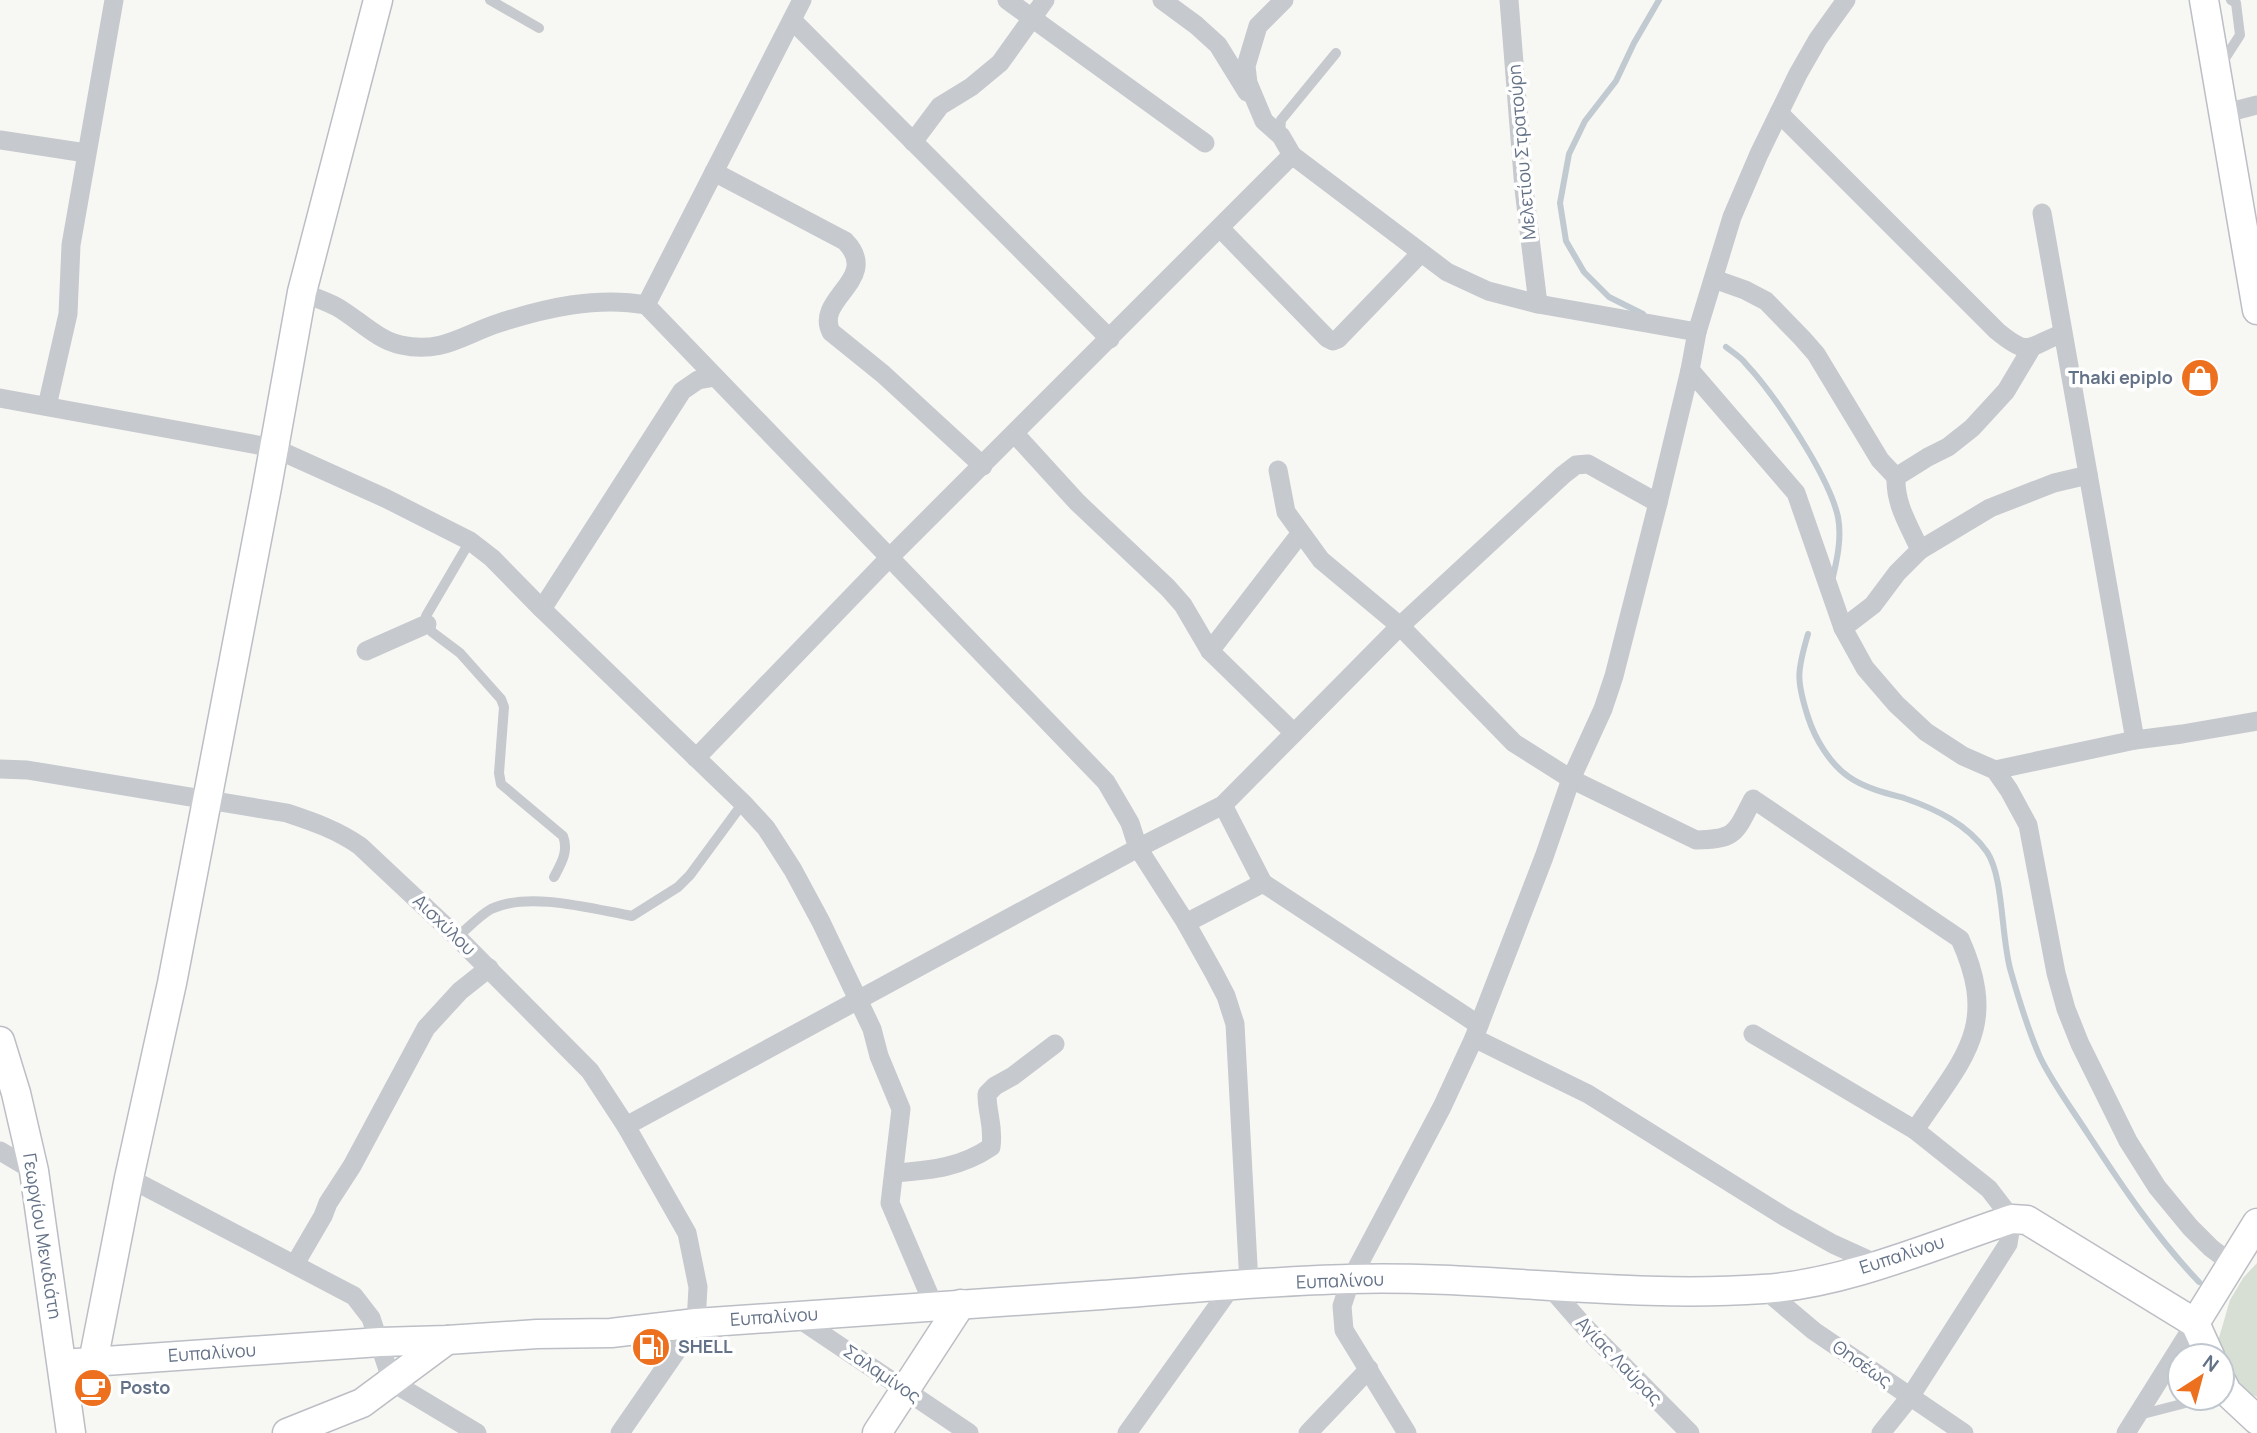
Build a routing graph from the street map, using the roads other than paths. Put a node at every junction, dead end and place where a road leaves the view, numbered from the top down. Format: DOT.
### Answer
graph roads {
  1 [pos="114,0"];
  2 [pos="378,0"];
  3 [pos="490,0"];
  4 [pos="802,0"];
  5 [pos="1007,0"];
  6 [pos="1045,0"];
  7 [pos="1162,0"];
  8 [pos="1284,0"];
  9 [pos="1509,0"];
  10 [pos="1846,0"];
  11 [pos="2204,0"];
  12 [pos="2231,0"];
  13 [pos="1031,17"];
  14 [pos="792,20"];
  15 [pos="540,28"];
  16 [pos="1336,53"];
  17 [pos="2216,72"];
  18 [pos="1255,104"];
  19 [pos="2257,105"];
  20 [pos="1779,113"];
  21 [pos="2222,114"];
  22 [pos="1281,136"];
  23 [pos="0,140"];
  24 [pos="913,142"];
  25 [pos="1205,143"];
  26 [pos="86,153"];
  27 [pos="1292,155"];
  28 [pos="714,172"];
  29 [pos="2042,213"];
  30 [pos="1220,228"];
  31 [pos="1421,253"];
  32 [pos="1714,279"];
  33 [pos="302,292"];
  34 [pos="2256,295"];
  35 [pos="1538,304"];
  36 [pos="646,305"];
  37 [pos="1697,332"];
  38 [pos="2062,334"];
  39 [pos="1110,339"];
  40 [pos="2031,349"];
  41 [pos="1690,370"];
  42 [pos="715,377"];
  43 [pos="0,398"];
  44 [pos="47,406"];
  45 [pos="1015,435"];
  46 [pos="274,448"];
  47 [pos="983,466"];
  48 [pos="1278,470"];
  49 [pos="2088,475"];
  50 [pos="1896,477"];
  51 [pos="1658,503"];
  52 [pos="1300,534"];
  53 [pos="470,541"];
  54 [pos="1920,550"];
  55 [pos="889,558"];
  56 [pos="542,609"];
  57 [pos="427,624"];
  58 [pos="1400,626"];
  59 [pos="1843,628"];
  60 [pos="366,651"];
  61 [pos="1210,651"];
  62 [pos="2257,721"];
  63 [pos="1294,733"];
  64 [pos="2135,740"];
  65 [pos="696,758"];
  66 [pos="0,769"];
  67 [pos="1995,770"];
  68 [pos="1571,779"];
  69 [pos="208,800"];
  70 [pos="743,803"];
  71 [pos="1223,805"];
  72 [pos="1138,848"];
  73 [pos="554,877"];
  74 [pos="1263,883"];
  75 [pos="1186,923"];
  76 [pos="457,937"];
  77 [pos="489,968"];
  78 [pos="858,1000"];
  79 [pos="1476,1032"];
  80 [pos="1753,1034"];
  81 [pos="0,1041"];
  82 [pos="1055,1044"];
  83 [pos="626,1126"];
  84 [pos="1915,1130"];
  85 [pos="0,1151"];
  86 [pos="34,1171"];
  87 [pos="895,1173"];
  88 [pos="130,1178"];
  89 [pos="2012,1219"];
  90 [pos="2255,1228"];
  91 [pos="1877,1264"];
  92 [pos="295,1265"];
  93 [pos="2229,1270"];
  94 [pos="1350,1279"];
  95 [pos="1240,1285"];
  96 [pos="1549,1286"];
  97 [pos="1764,1289"];
  98 [pos="948,1305"];
  99 [pos="795,1316"];
  100 [pos="696,1323"];
  101 [pos="2195,1323"];
  102 [pos="447,1340"];
  103 [pos="380,1342"];
  104 [pos="2204,1342"];
  105 [pos="93,1362"];
  106 [pos="61,1364"];
  107 [pos="1369,1368"];
  108 [pos="392,1382"];
  109 [pos="906,1390"];
  110 [pos="1910,1397"];
  111 [pos="2236,1405"];
  112 [pos="2166,1408"];
  113 [pos="2139,1416"];
  114 [pos="2257,1420"];
  115 [pos="69,1433"];
  116 [pos="287,1433"];
  117 [pos="477,1433"];
  118 [pos="620,1433"];
  119 [pos="877,1433"];
  120 [pos="969,1433"];
  121 [pos="1127,1433"];
  122 [pos="1308,1433"];
  123 [pos="1407,1433"];
  124 [pos="1690,1433"];
  125 [pos="1881,1433"];
  126 [pos="1964,1433"];
  127 [pos="2126,1433"];
  1 -- 26 [label="street"];
  2 -- 33 [label="street"];
  3 -- 15 [label="lane"];
  4 -- 14 [label="street"];
  5 -- 13 [label="street"];
  6 -- 13 [label="street"];
  7 -- 18 [label="street"];
  8 -- 18 [label="street"];
  9 -- 35 [label="street, Μελετίου Στρατούρη"];
  10 -- 20 [label="street"];
  11 -- 17 [label="street"];
  12 -- 17 [label="lane"];
  13 -- 24 [label="street"];
  13 -- 25 [label="street"];
  14 -- 24 [label="street"];
  14 -- 28 [label="street"];
  16 -- 22 [label="lane"];
  17 -- 21 [label="street"];
  18 -- 22 [label="street"];
  19 -- 21 [label="street"];
  20 -- 32 [label="street"];
  20 -- 40 [label="street"];
  21 -- 34 [label="street"];
  22 -- 27 [label="street"];
  23 -- 26 [label="street"];
  24 -- 39 [label="street"];
  26 -- 44 [label="street"];
  27 -- 30 [label="street"];
  27 -- 31 [label="street"];
  28 -- 36 [label="street"];
  28 -- 47 [label="street"];
  29 -- 38 [label="street"];
  30 -- 31 [label="street"];
  30 -- 39 [label="street"];
  31 -- 35 [label="street"];
  32 -- 37 [label="street"];
  32 -- 50 [label="street"];
  33 -- 36 [label="street"];
  33 -- 46 [label="street"];
  35 -- 37 [label="street"];
  36 -- 42 [label="street"];
  37 -- 41 [label="street"];
  38 -- 40 [label="street"];
  38 -- 49 [label="street"];
  39 -- 45 [label="street"];
  40 -- 50 [label="street"];
  41 -- 51 [label="street"];
  41 -- 59 [label="street"];
  42 -- 55 [label="street"];
  42 -- 56 [label="street"];
  43 -- 44 [label="street"];
  44 -- 46 [label="street"];
  45 -- 47 [label="street"];
  45 -- 61 [label="street"];
  46 -- 53 [label="street"];
  46 -- 69 [label="street"];
  47 -- 55 [label="street"];
  48 -- 52 [label="street"];
  49 -- 54 [label="street"];
  49 -- 64 [label="street"];
  50 -- 54 [label="street"];
  51 -- 58 [label="street"];
  51 -- 68 [label="street"];
  52 -- 58 [label="street"];
  52 -- 61 [label="street"];
  53 -- 56 [label="street"];
  53 -- 57 [label="lane"];
  54 -- 59 [label="street"];
  55 -- 65 [label="street"];
  55 -- 72 [label="street"];
  56 -- 65 [label="street"];
  57 -- 60 [label="street"];
  57 -- 73 [label="lane"];
  58 -- 63 [label="street"];
  58 -- 68 [label="street"];
  59 -- 67 [label="street"];
  61 -- 63 [label="street"];
  62 -- 64 [label="street"];
  63 -- 71 [label="street"];
  64 -- 67 [label="street"];
  65 -- 70 [label="street"];
  66 -- 69 [label="street, Αισχύλου"];
  67 -- 93 [label="street"];
  68 -- 79 [label="street"];
  68 -- 84 [label="street"];
  69 -- 76 [label="street, Αισχύλου"];
  69 -- 88 [label="street"];
  70 -- 76 [label="lane"];
  70 -- 78 [label="street"];
  71 -- 72 [label="street"];
  71 -- 74 [label="street"];
  72 -- 75 [label="street"];
  72 -- 78 [label="street"];
  74 -- 75 [label="street"];
  74 -- 79 [label="street"];
  75 -- 95 [label="street"];
  76 -- 77 [label="street, Αισχύλου"];
  77 -- 83 [label="street, Αισχύλου"];
  77 -- 92 [label="street"];
  78 -- 83 [label="street"];
  78 -- 87 [label="street"];
  79 -- 91 [label="street"];
  79 -- 94 [label="street"];
  80 -- 84 [label="street"];
  81 -- 86 [label="street, Γεωργίου Μενιδιάτη"];
  82 -- 87 [label="street"];
  83 -- 100 [label="street, Αισχύλου"];
  84 -- 89 [label="street"];
  85 -- 86 [label="street"];
  86 -- 106 [label="street, Γεωργίου Μενιδιάτη"];
  87 -- 98 [label="street"];
  88 -- 92 [label="street"];
  88 -- 105 [label="street"];
  89 -- 91 [label="street, Ευπαλίνου"];
  89 -- 101 [label="street"];
  89 -- 110 [label="street"];
  90 -- 93 [label="street"];
  91 -- 97 [label="street, Ευπαλίνου"];
  92 -- 103 [label="street"];
  93 -- 101 [label="street"];
  94 -- 95 [label="street, Ευπαλίνου"];
  94 -- 96 [label="street, Ευπαλίνου"];
  94 -- 107 [label="street"];
  95 -- 98 [label="street, Ευπαλίνου"];
  95 -- 121 [label="street"];
  96 -- 97 [label="street, Ευπαλίνου"];
  96 -- 124 [label="street, Αγίας Λαύρας"];
  97 -- 110 [label="street, Θησέως"];
  98 -- 99 [label="street, Ευπαλίνου"];
  98 -- 109 [label="street"];
  99 -- 100 [label="street, Ευπαλίνου"];
  99 -- 109 [label="street, Σαλαμίνος"];
  100 -- 102 [label="street, Ευπαλίνου"];
  100 -- 118 [label="street"];
  101 -- 104 [label="street"];
  101 -- 113 [label="street"];
  102 -- 103 [label="street, Ευπαλίνου"];
  102 -- 108 [label="street"];
  103 -- 105 [label="street, Ευπαλίνου"];
  103 -- 108 [label="street"];
  105 -- 106 [label="street, Ευπαλίνου"];
  106 -- 115 [label="street, Γεωργίου Μενιδιάτη"];
  107 -- 122 [label="street"];
  107 -- 123 [label="street"];
  108 -- 116 [label="street"];
  108 -- 117 [label="street"];
  109 -- 119 [label="street"];
  109 -- 120 [label="street, Σαλαμίνος"];
  110 -- 125 [label="street"];
  110 -- 126 [label="street, Θησέως"];
  111 -- 114 [label="street"];
  112 -- 113 [label="lane"];
  113 -- 127 [label="street"];
}
